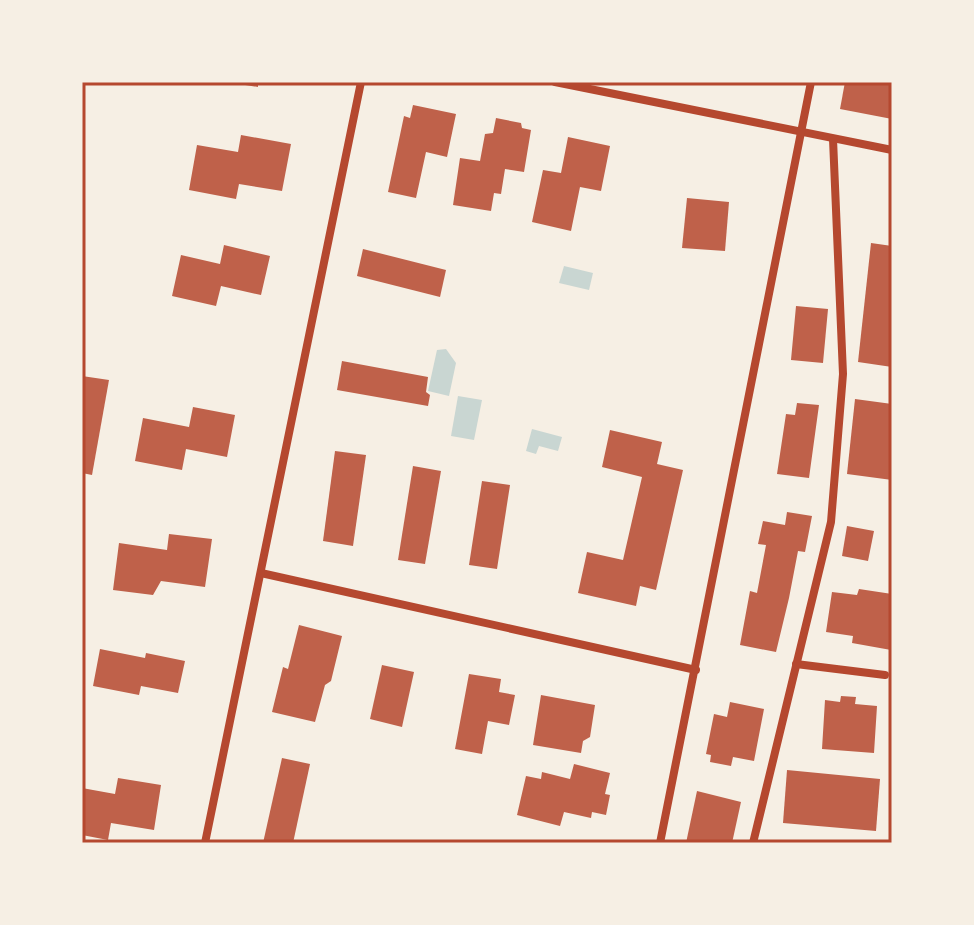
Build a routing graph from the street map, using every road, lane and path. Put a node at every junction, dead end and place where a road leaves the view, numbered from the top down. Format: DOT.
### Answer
graph roads {
  1 [pos="361,82"];
  2 [pos="555,82"];
  3 [pos="811,82"];
  4 [pos="801,133"];
  5 [pos="833,139"];
  6 [pos="892,150"];
  7 [pos="261,573"];
  8 [pos="796,664"];
  9 [pos="696,670"];
  10 [pos="885,675"];
  11 [pos="205,843"];
  12 [pos="660,843"];
  13 [pos="753,843"];
  1 -- 7 [label="street"];
  2 -- 4 [label="street"];
  3 -- 4 [label="street"];
  4 -- 5 [label="street"];
  4 -- 9 [label="street"];
  5 -- 6 [label="street"];
  5 -- 8 [label="street"];
  7 -- 9 [label="street"];
  7 -- 11 [label="street"];
  8 -- 10 [label="street"];
  8 -- 13 [label="street"];
  9 -- 12 [label="street"];
}
